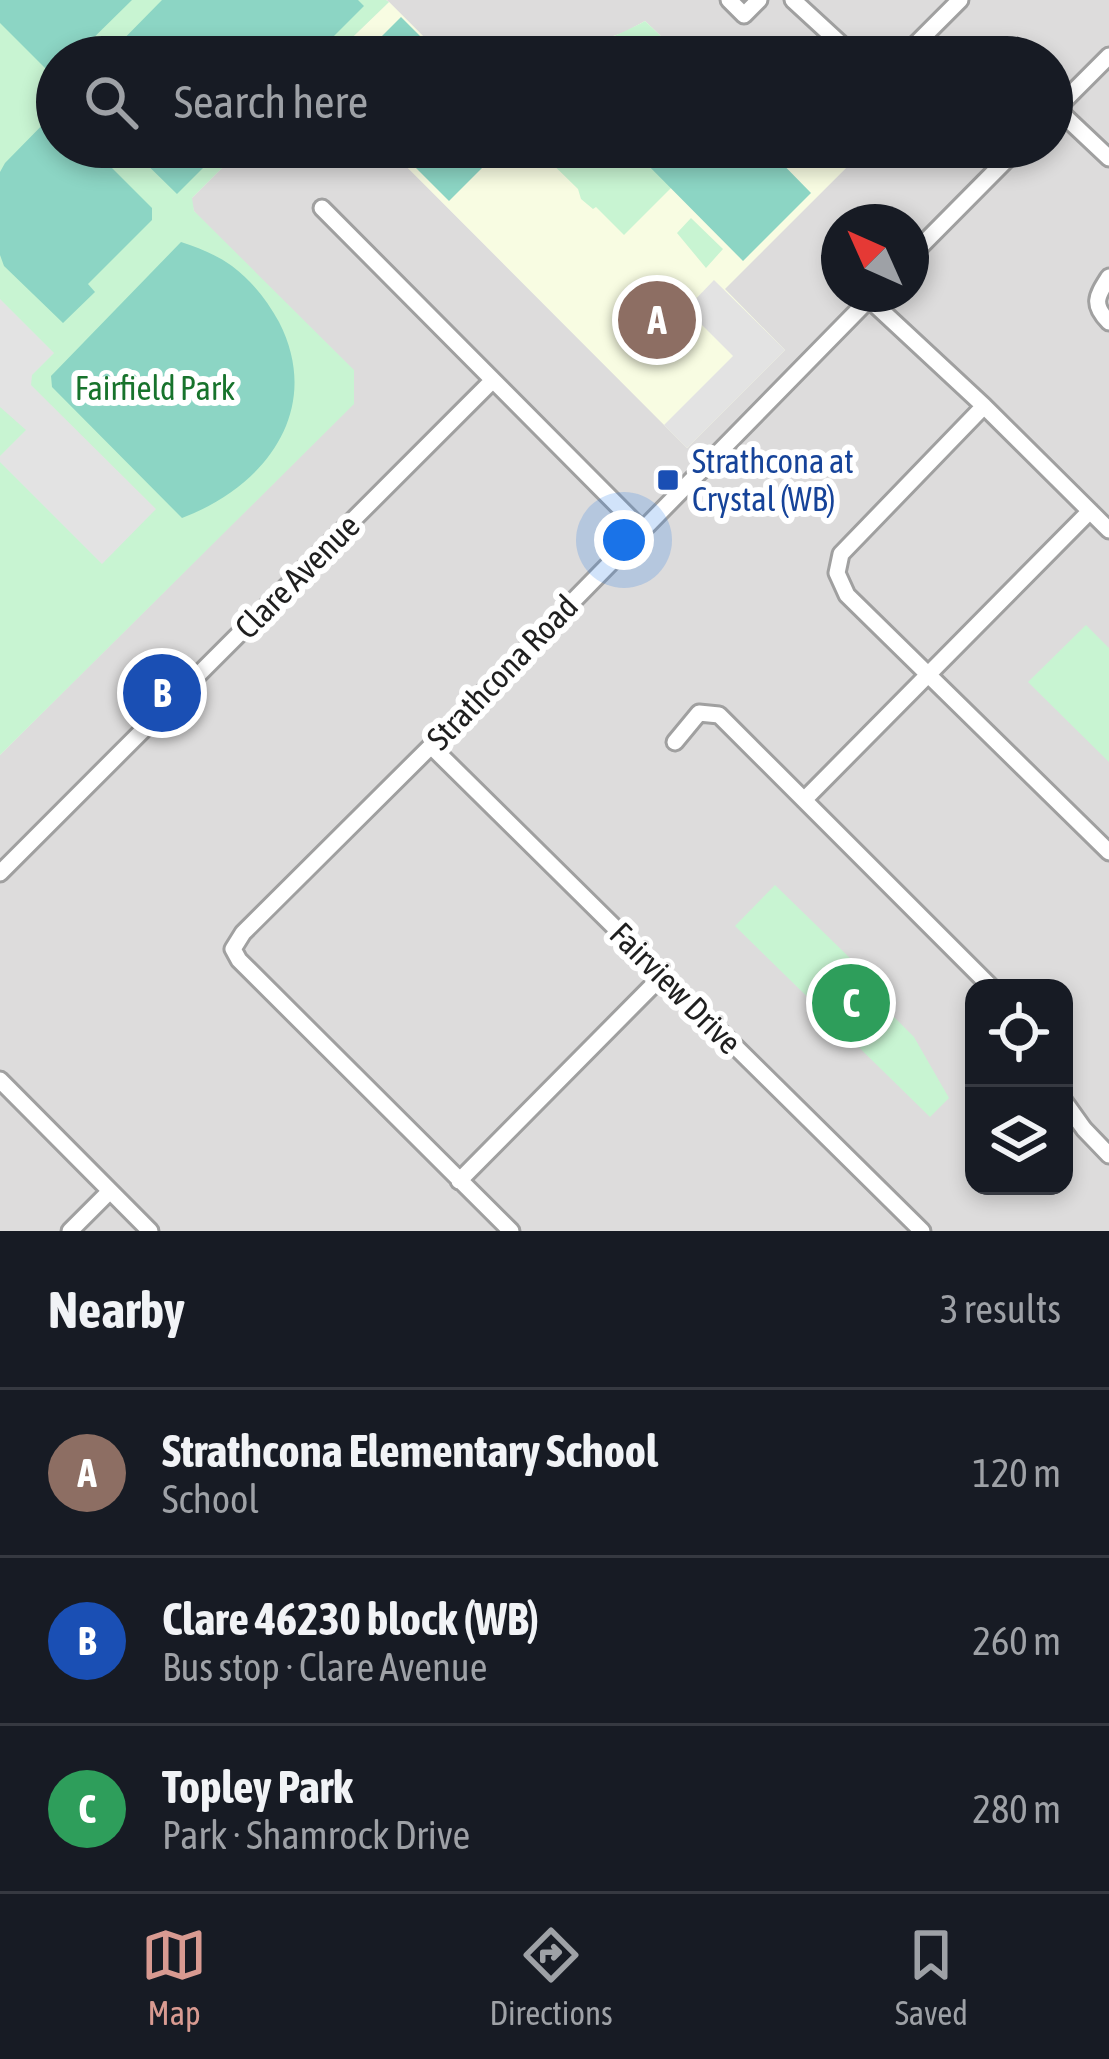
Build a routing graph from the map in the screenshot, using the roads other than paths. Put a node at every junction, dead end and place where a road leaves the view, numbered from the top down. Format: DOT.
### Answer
graph roads {
  1 [pos="729,0"];
  2 [pos="759,0"];
  3 [pos="793,0"];
  4 [pos="960,0"];
  5 [pos="832,36"];
  6 [pos="924,36"];
  7 [pos="1109,56"];
  8 [pos="1073,92"];
  9 [pos="1073,127"];
  10 [pos="1109,158"];
  11 [pos="998,168"];
  12 [pos="322,208"];
  13 [pos="929,238"];
  14 [pos="1109,277"];
  15 [pos="855,312"];
  16 [pos="887,312"];
  17 [pos="1109,322"];
  18 [pos="492,380"];
  19 [pos="984,406"];
  20 [pos="1090,511"];
  21 [pos="641,530"];
  22 [pos="1109,530"];
  23 [pos="928,674"];
  24 [pos="675,742"];
  25 [pos="430,746"];
  26 [pos="804,800"];
  27 [pos="1109,852"];
  28 [pos="0,873"];
  29 [pos="663,975"];
  30 [pos="983,979"];
  31 [pos="1,1083"];
  32 [pos="1073,1114"];
  33 [pos="1109,1155"];
  34 [pos="459,1181"];
  35 [pos="110,1191"];
  36 [pos="70,1231"];
  37 [pos="150,1231"];
  38 [pos="511,1231"];
  39 [pos="922,1231"];
  1 -- 2 [label="street"];
  3 -- 5 [label="street"];
  4 -- 6 [label="street"];
  7 -- 8 [label="street"];
  9 -- 10 [label="street"];
  11 -- 13 [label="street"];
  12 -- 18 [label="street"];
  14 -- 17 [label="street"];
  15 -- 21 [label="street, Strathcona Road"];
  16 -- 19 [label="street"];
  18 -- 21 [label="street"];
  18 -- 28 [label="street, Clare Avenue"];
  19 -- 20 [label="street"];
  19 -- 23 [label="street"];
  20 -- 22 [label="street"];
  20 -- 23 [label="street"];
  21 -- 25 [label="street, Strathcona Road"];
  23 -- 26 [label="street"];
  23 -- 27 [label="street"];
  24 -- 26 [label="street"];
  25 -- 29 [label="street, Fairview Drive"];
  25 -- 34 [label="street, Strathcona Road"];
  26 -- 30 [label="street"];
  29 -- 34 [label="street"];
  29 -- 39 [label="street, Fairview Drive"];
  31 -- 35 [label="street"];
  32 -- 33 [label="street"];
  34 -- 38 [label="street"];
  35 -- 36 [label="street"];
  35 -- 37 [label="street"];
}
